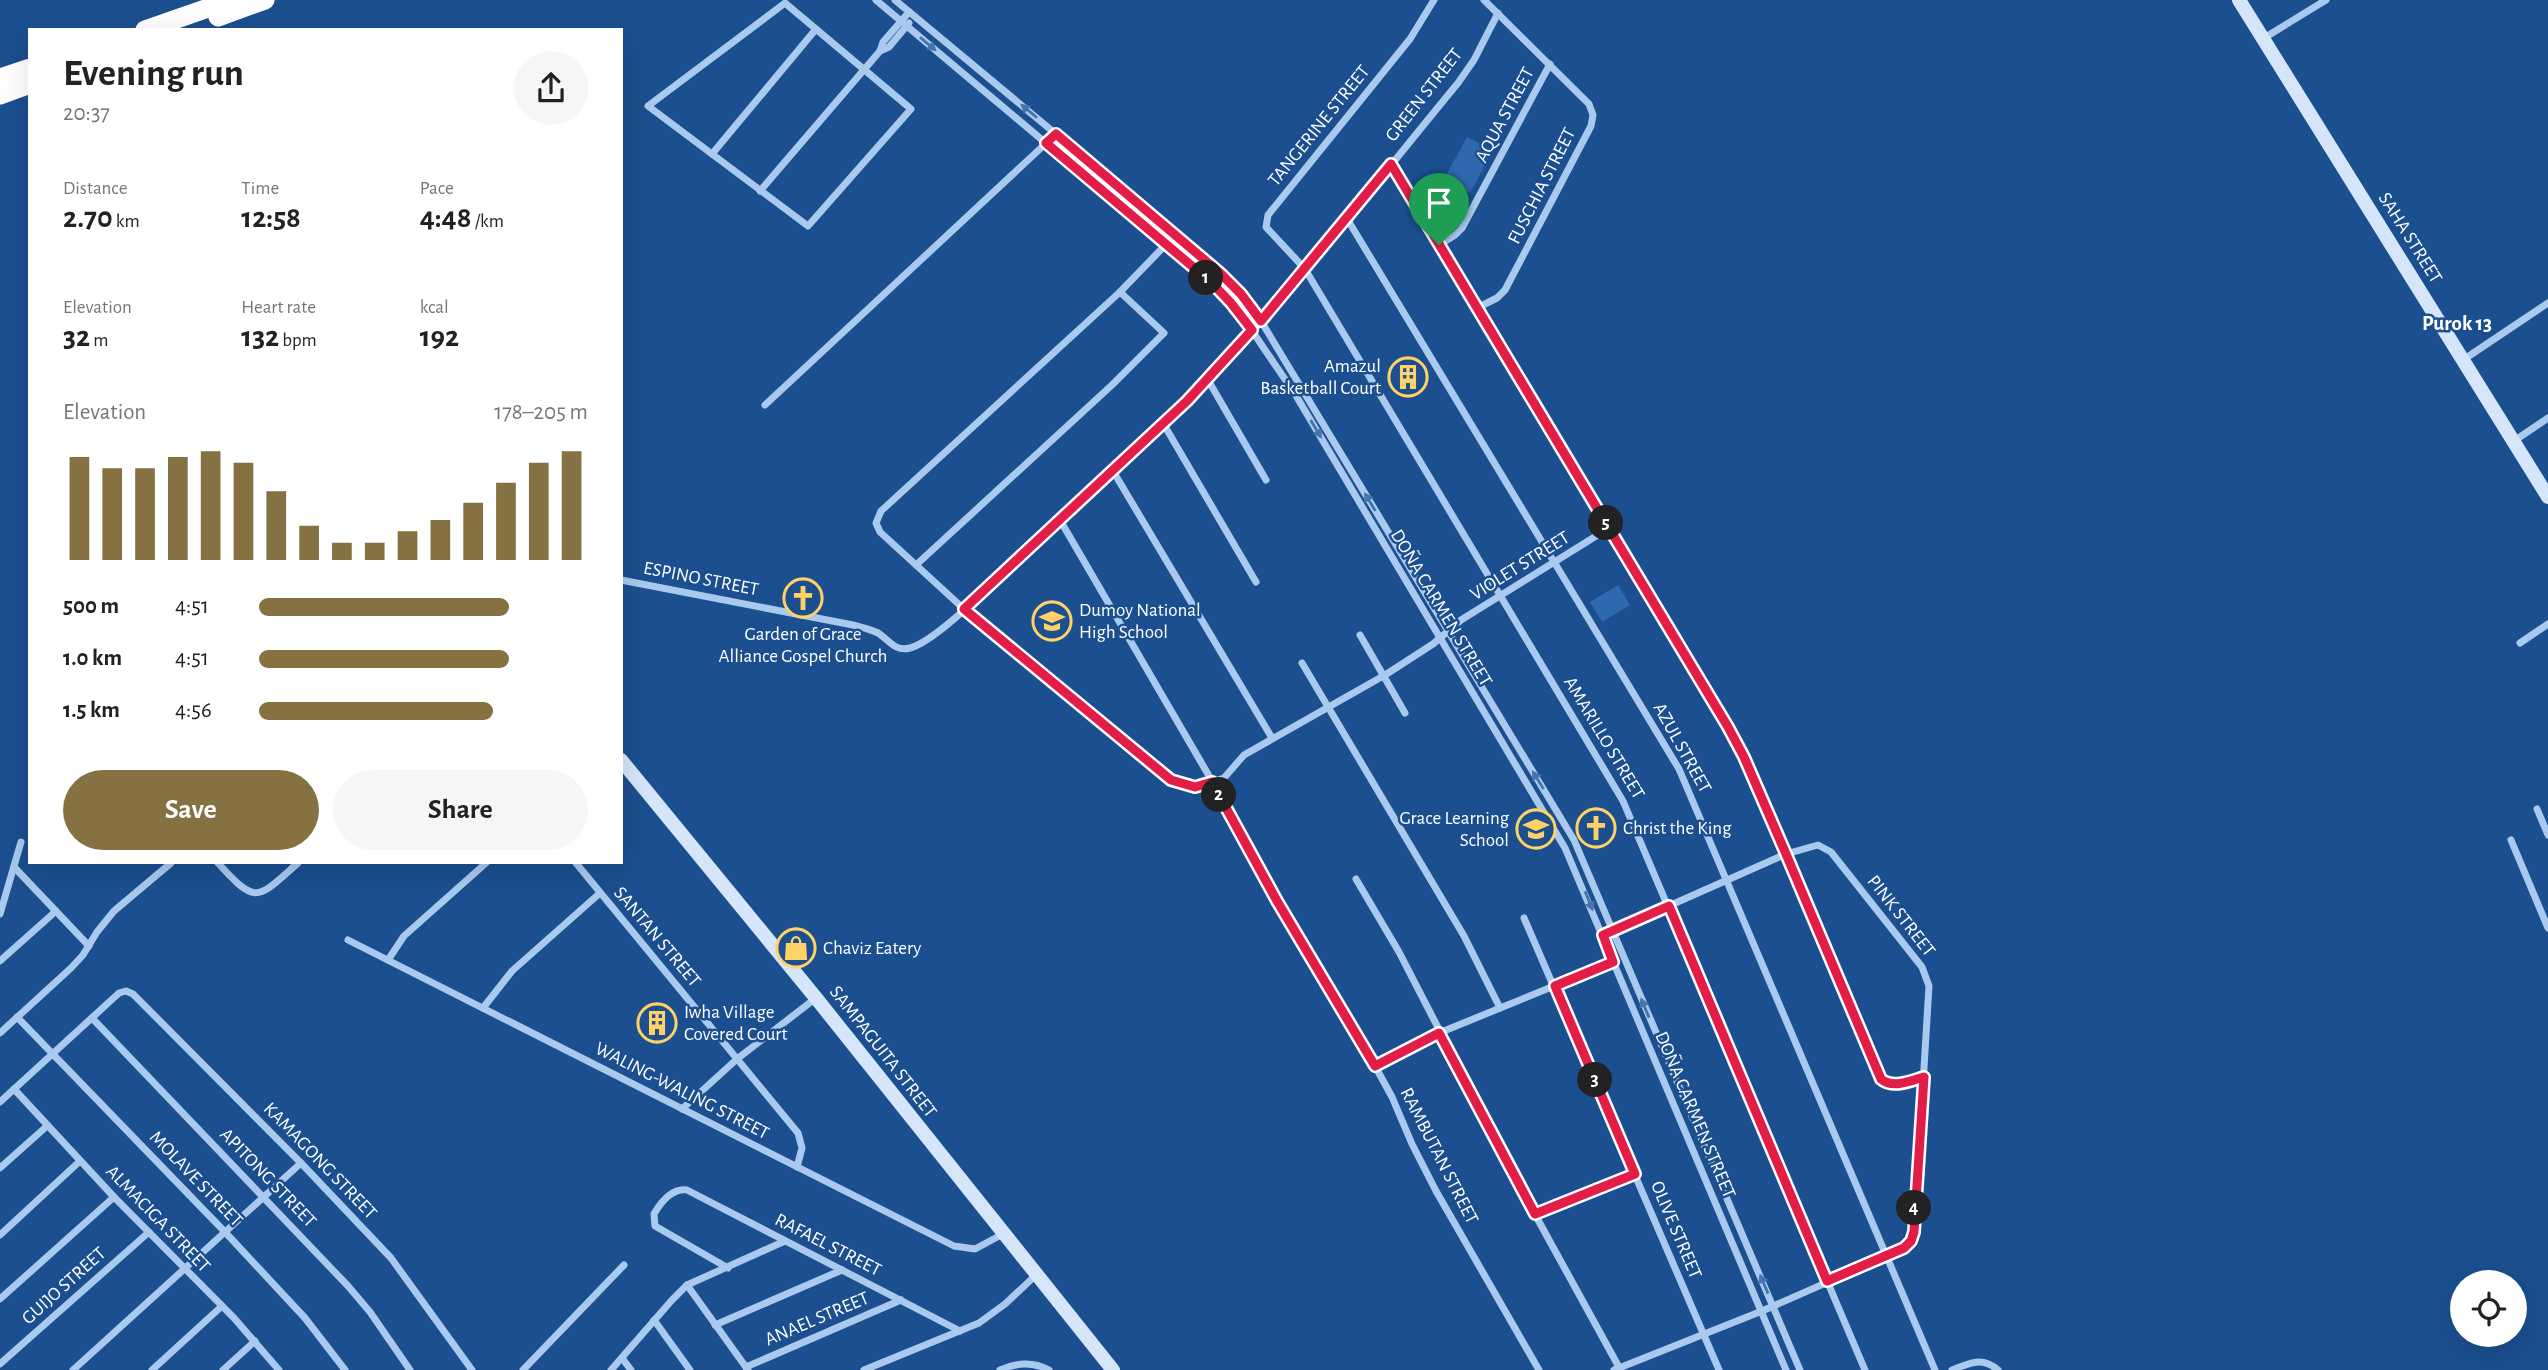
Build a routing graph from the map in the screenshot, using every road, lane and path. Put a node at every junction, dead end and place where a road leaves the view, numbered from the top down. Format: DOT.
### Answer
graph roads {
  1 [pos="231,0"];
  2 [pos="265,0"];
  3 [pos="876,0"];
  4 [pos="895,0"];
  5 [pos="1434,0"];
  6 [pos="1484,0"];
  7 [pos="2239,0"];
  8 [pos="2326,0"];
  9 [pos="1498,13"];
  10 [pos="912,14"];
  11 [pos="904,23"];
  12 [pos="171,28"];
  13 [pos="816,29"];
  14 [pos="2264,38"];
  15 [pos="1550,64"];
  16 [pos="28,69"];
  17 [pos="864,70"];
  18 [pos="0,78"];
  19 [pos="28,85"];
  20 [pos="0,94"];
  21 [pos="1056,134"];
  22 [pos="1046,143"];
  23 [pos="712,154"];
  24 [pos="1391,164"];
  25 [pos="761,191"];
  26 [pos="1346,217"];
  27 [pos="1176,234"];
  28 [pos="1167,243"];
  29 [pos="1439,245"];
  30 [pos="1305,269"];
  31 [pos="1120,292"];
  32 [pos="2548,303"];
  33 [pos="1477,308"];
  34 [pos="1261,321"];
  35 [pos="1252,330"];
  36 [pos="2463,360"];
  37 [pos="1208,380"];
  38 [pos="765,405"];
  39 [pos="2548,418"];
  40 [pos="1163,423"];
  41 [pos="2514,441"];
  42 [pos="1341,453"];
  43 [pos="1333,458"];
  44 [pos="1113,471"];
  45 [pos="1266,480"];
  46 [pos="2548,497"];
  47 [pos="1060,520"];
  48 [pos="1609,528"];
  49 [pos="1555,563"];
  50 [pos="916,565"];
  51 [pos="623,580"];
  52 [pos="1256,582"];
  53 [pos="1500,597"];
  54 [pos="964,609"];
  55 [pos="2548,624"];
  56 [pos="1448,631"];
  57 [pos="1360,635"];
  58 [pos="1441,637"];
  59 [pos="2520,643"];
  60 [pos="1302,663"];
  61 [pos="1385,675"];
  62 [pos="1327,708"];
  63 [pos="1405,713"];
  64 [pos="1272,738"];
  65 [pos="1519,748"];
  66 [pos="1510,754"];
  67 [pos="623,762"];
  68 [pos="1212,782"];
  69 [pos="2537,809"];
  70 [pos="1564,823"];
  71 [pos="1555,829"];
  72 [pos="2548,835"];
  73 [pos="2511,841"];
  74 [pos="21,842"];
  75 [pos="1786,854"];
  76 [pos="170,864"];
  77 [pos="219,864"];
  78 [pos="297,864"];
  79 [pos="485,864"];
  80 [pos="577,864"];
  81 [pos="1584,864"];
  82 [pos="14,867"];
  83 [pos="1576,869"];
  84 [pos="1356,879"];
  85 [pos="1728,880"];
  86 [pos="600,893"];
  87 [pos="1669,906"];
  88 [pos="2544,908"];
  89 [pos="56,911"];
  90 [pos="0,914"];
  91 [pos="1524,918"];
  92 [pos="2548,929"];
  93 [pos="1612,931"];
  94 [pos="1603,935"];
  95 [pos="348,940"];
  96 [pos="89,946"];
  97 [pos="388,960"];
  98 [pos="0,961"];
  99 [pos="1613,962"];
  100 [pos="1555,986"];
  101 [pos="816,998"];
  102 [pos="1500,1007"];
  103 [pos="483,1008"];
  104 [pos="18,1017"];
  105 [pos="92,1018"];
  106 [pos="0,1033"];
  107 [pos="1439,1033"];
  108 [pos="53,1054"];
  109 [pos="737,1059"];
  110 [pos="1375,1066"];
  111 [pos="1924,1077"];
  112 [pos="14,1089"];
  113 [pos="0,1102"];
  114 [pos="682,1109"];
  115 [pos="47,1126"];
  116 [pos="80,1161"];
  117 [pos="301,1163"];
  118 [pos="797,1167"];
  119 [pos="0,1168"];
  120 [pos="1635,1174"];
  121 [pos="264,1196"];
  122 [pos="114,1197"];
  123 [pos="1535,1214"];
  124 [pos="149,1232"];
  125 [pos="225,1232"];
  126 [pos="1003,1234"];
  127 [pos="0,1235"];
  128 [pos="785,1241"];
  129 [pos="1887,1256"];
  130 [pos="624,1265"];
  131 [pos="728,1268"];
  132 [pos="185,1269"];
  133 [pos="842,1269"];
  134 [pos="1036,1275"];
  135 [pos="1827,1281"];
  136 [pos="687,1285"];
  137 [pos="0,1299"];
  138 [pos="901,1300"];
  139 [pos="222,1306"];
  140 [pos="1774,1306"];
  141 [pos="1762,1311"];
  142 [pos="654,1320"];
  143 [pos="715,1325"];
  144 [pos="960,1331"];
  145 [pos="1703,1333"];
  146 [pos="255,1341"];
  147 [pos="622,1358"];
  148 [pos="0,1364"];
  149 [pos="747,1368"];
  150 [pos="1617,1369"];
  151 [pos="73,1370"];
  152 [pos="152,1370"];
  153 [pos="223,1370"];
  154 [pos="279,1370"];
  155 [pos="345,1370"];
  156 [pos="410,1370"];
  157 [pos="472,1370"];
  158 [pos="524,1370"];
  159 [pos="611,1370"];
  160 [pos="631,1370"];
  161 [pos="690,1370"];
  162 [pos="864,1370"];
  163 [pos="1000,1370"];
  164 [pos="1049,1370"];
  165 [pos="1113,1370"];
  166 [pos="1539,1370"];
  167 [pos="1719,1370"];
  168 [pos="1786,1370"];
  169 [pos="1800,1370"];
  170 [pos="1865,1370"];
  171 [pos="1934,1370"];
  172 [pos="1952,1370"];
  173 [pos="1998,1370"];
  1 -- 12 [label="highway"];
  2 -- 12 [label="highway"];
  3 -- 11 [label="street, DOÑA CARMEN STREET"];
  4 -- 10 [label="street, DOÑA CARMEN STREET"];
  5 -- 30 [label="street, TANGERINE STREET"];
  6 -- 9 [label="street"];
  7 -- 36 [label="street, SAHA STREET"];
  8 -- 14 [label="street"];
  9 -- 15 [label="street, FUSCHIA STREET"];
  9 -- 24 [label="street, GREEN STREET"];
  10 -- 11 [label="street"];
  21 -- 10 [label="street, DOÑA CARMEN STREET, one-way"];
  11 -- 17 [label="street"];
  11 -- 22 [label="street, DOÑA CARMEN STREET, one-way"];
  13 -- 17 [label="street"];
  13 -- 23 [label="street"];
  13 -- 23 [label="street"];
  15 -- 29 [label="street, AQUA STREET"];
  15 -- 33 [label="street, FUSCHIA STREET"];
  16 -- 18 [label="highway"];
  17 -- 25 [label="street"];
  17 -- 25 [label="street"];
  19 -- 20 [label="highway"];
  21 -- 22 [label="street"];
  21 -- 27 [label="street, DOÑA CARMEN STREET"];
  22 -- 28 [label="street, DOÑA CARMEN STREET"];
  22 -- 38 [label="street"];
  23 -- 25 [label="street"];
  24 -- 26 [label="street, GREEN STREET"];
  24 -- 29 [label="street"];
  26 -- 30 [label="street, GREEN STREET"];
  26 -- 49 [label="street, AZUL STREET"];
  27 -- 28 [label="street"];
  27 -- 34 [label="street, DOÑA CARMEN STREET"];
  28 -- 31 [label="street"];
  28 -- 35 [label="street, DOÑA CARMEN STREET"];
  29 -- 33 [label="street"];
  30 -- 34 [label="street, GREEN STREET"];
  30 -- 53 [label="street, AMARILLO STREET"];
  31 -- 50 [label="street"];
  31 -- 50 [label="street"];
  32 -- 36 [label="street"];
  33 -- 48 [label="street"];
  34 -- 35 [label="street, GREEN STREET"];
  34 -- 42 [label="street, DOÑA CARMEN STREET"];
  35 -- 37 [label="street, GREEN STREET"];
  35 -- 43 [label="street, DOÑA CARMEN STREET, one-way"];
  36 -- 41 [label="street, SAHA STREET"];
  37 -- 40 [label="street, GREEN STREET"];
  37 -- 45 [label="street"];
  39 -- 41 [label="street"];
  40 -- 44 [label="street, GREEN STREET"];
  40 -- 52 [label="street"];
  41 -- 46 [label="street, SAHA STREET"];
  42 -- 43 [label="street"];
  56 -- 42 [label="street, DOÑA CARMEN STREET, one-way"];
  43 -- 58 [label="street, DOÑA CARMEN STREET"];
  44 -- 47 [label="street, ESPINO STREET"];
  44 -- 64 [label="street"];
  47 -- 54 [label="street, ESPINO STREET"];
  47 -- 68 [label="street, RAMBUTAN STREET"];
  48 -- 49 [label="street, VIOLET STREET"];
  48 -- 75 [label="street"];
  49 -- 53 [label="street, VIOLET STREET"];
  49 -- 85 [label="street, AZUL STREET"];
  50 -- 54 [label="street"];
  51 -- 54 [label="street, ESPINO STREET"];
  53 -- 56 [label="street, VIOLET STREET"];
  53 -- 87 [label="street, AMARILLO STREET"];
  54 -- 68 [label="street"];
  55 -- 59 [label="street"];
  56 -- 58 [label="street, VIOLET STREET"];
  56 -- 65 [label="street, DOÑA CARMEN STREET"];
  57 -- 61 [label="street"];
  58 -- 61 [label="street, VIOLET STREET"];
  58 -- 66 [label="street, DOÑA CARMEN STREET"];
  60 -- 62 [label="street"];
  61 -- 62 [label="street, VIOLET STREET"];
  61 -- 63 [label="street"];
  62 -- 64 [label="street, VIOLET STREET"];
  62 -- 102 [label="street"];
  64 -- 68 [label="street, VIOLET STREET"];
  65 -- 66 [label="street"];
  70 -- 65 [label="street, DOÑA CARMEN STREET, one-way"];
  66 -- 71 [label="street, DOÑA CARMEN STREET"];
  67 -- 101 [label="street, SAMPAGUITA STREET"];
  68 -- 110 [label="street, RAMBUTAN STREET"];
  69 -- 72 [label="street"];
  70 -- 71 [label="street"];
  70 -- 81 [label="street, DOÑA CARMEN STREET"];
  71 -- 83 [label="street, DOÑA CARMEN STREET"];
  73 -- 88 [label="street"];
  74 -- 82 [label="street"];
  75 -- 85 [label="street"];
  75 -- 111 [label="street"];
  75 -- 111 [label="street, PINK STREET"];
  76 -- 96 [label="street"];
  77 -- 78 [label="street"];
  79 -- 97 [label="street"];
  80 -- 86 [label="street, SANTAN STREET"];
  81 -- 83 [label="street"];
  81 -- 93 [label="street, DOÑA CARMEN STREET"];
  82 -- 89 [label="street"];
  82 -- 90 [label="street"];
  83 -- 94 [label="street, DOÑA CARMEN STREET, one-way"];
  84 -- 107 [label="street"];
  85 -- 87 [label="street"];
  85 -- 129 [label="street, AZUL STREET"];
  86 -- 103 [label="street"];
  86 -- 109 [label="street, SANTAN STREET"];
  87 -- 93 [label="street"];
  87 -- 135 [label="street, AMARILLO STREET"];
  88 -- 92 [label="street"];
  89 -- 96 [label="street"];
  89 -- 98 [label="street"];
  91 -- 100 [label="street, OLIVE STREET"];
  93 -- 94 [label="street"];
  140 -- 93 [label="street, DOÑA CARMEN STREET, one-way"];
  94 -- 99 [label="street, DOÑA CARMEN STREET"];
  95 -- 97 [label="street, WALING-WALING STREET"];
  96 -- 104 [label="street"];
  97 -- 103 [label="street, WALING-WALING STREET"];
  99 -- 100 [label="street"];
  99 -- 141 [label="street, DOÑA CARMEN STREET"];
  100 -- 102 [label="street"];
  100 -- 120 [label="street, OLIVE STREET"];
  101 -- 109 [label="street"];
  101 -- 126 [label="street, SAMPAGUITA STREET"];
  102 -- 107 [label="street"];
  103 -- 114 [label="street, WALING-WALING STREET"];
  104 -- 106 [label="street"];
  104 -- 108 [label="street, MOLAVE STREET"];
  105 -- 108 [label="street"];
  105 -- 117 [label="street, KAMAGONG STREET"];
  105 -- 121 [label="street, APITONG STREET"];
  107 -- 110 [label="street"];
  107 -- 123 [label="street"];
  108 -- 112 [label="street"];
  108 -- 125 [label="street, MOLAVE STREET"];
  109 -- 114 [label="street"];
  109 -- 118 [label="street, SANTAN STREET"];
  110 -- 166 [label="street, RAMBUTAN STREET"];
  111 -- 129 [label="street, PINK STREET"];
  112 -- 113 [label="street"];
  112 -- 115 [label="street, ALMACIGA STREET"];
  114 -- 118 [label="street, WALING-WALING STREET"];
  115 -- 116 [label="street, ALMACIGA STREET"];
  115 -- 119 [label="street"];
  116 -- 122 [label="street, ALMACIGA STREET"];
  116 -- 127 [label="street"];
  117 -- 121 [label="street"];
  117 -- 157 [label="street, KAMAGONG STREET"];
  118 -- 126 [label="street, WALING-WALING STREET"];
  120 -- 123 [label="street"];
  120 -- 145 [label="street, OLIVE STREET"];
  121 -- 125 [label="street"];
  121 -- 156 [label="street, APITONG STREET"];
  122 -- 124 [label="street, ALMACIGA STREET"];
  122 -- 137 [label="street"];
  123 -- 150 [label="street"];
  124 -- 132 [label="street, ALMACIGA STREET"];
  124 -- 148 [label="street, GUIJO STREET"];
  125 -- 132 [label="street"];
  125 -- 155 [label="street, MOLAVE STREET"];
  126 -- 134 [label="street, SAMPAGUITA STREET"];
  128 -- 131 [label="street"];
  128 -- 131 [label="street, RAFAEL STREET"];
  128 -- 133 [label="street, RAFAEL STREET"];
  129 -- 135 [label="street, PINK STREET"];
  129 -- 171 [label="street, AZUL STREET"];
  130 -- 158 [label="street"];
  131 -- 136 [label="street"];
  132 -- 139 [label="street, ALMACIGA STREET"];
  132 -- 151 [label="street"];
  133 -- 138 [label="street, RAFAEL STREET"];
  133 -- 143 [label="street"];
  134 -- 144 [label="street"];
  134 -- 165 [label="street, SAMPAGUITA STREET"];
  135 -- 140 [label="street, PINK STREET"];
  135 -- 170 [label="street, AMARILLO STREET"];
  136 -- 142 [label="street"];
  136 -- 143 [label="street"];
  138 -- 144 [label="street, RAFAEL STREET"];
  138 -- 149 [label="street, ANAEL STREET"];
  139 -- 146 [label="street, ALMACIGA STREET"];
  139 -- 152 [label="street"];
  140 -- 141 [label="street, PINK STREET"];
  140 -- 169 [label="street, DOÑA CARMEN STREET"];
  141 -- 145 [label="street, PINK STREET"];
  141 -- 168 [label="street, DOÑA CARMEN STREET"];
  142 -- 147 [label="street"];
  142 -- 161 [label="street"];
  143 -- 149 [label="street"];
  144 -- 162 [label="street"];
  145 -- 150 [label="street, PINK STREET"];
  145 -- 167 [label="street, OLIVE STREET"];
  146 -- 153 [label="street"];
  146 -- 154 [label="street, ALMACIGA STREET"];
  147 -- 159 [label="street"];
  147 -- 160 [label="street"];
  163 -- 164 [label="street"];
  172 -- 173 [label="street"];
}
